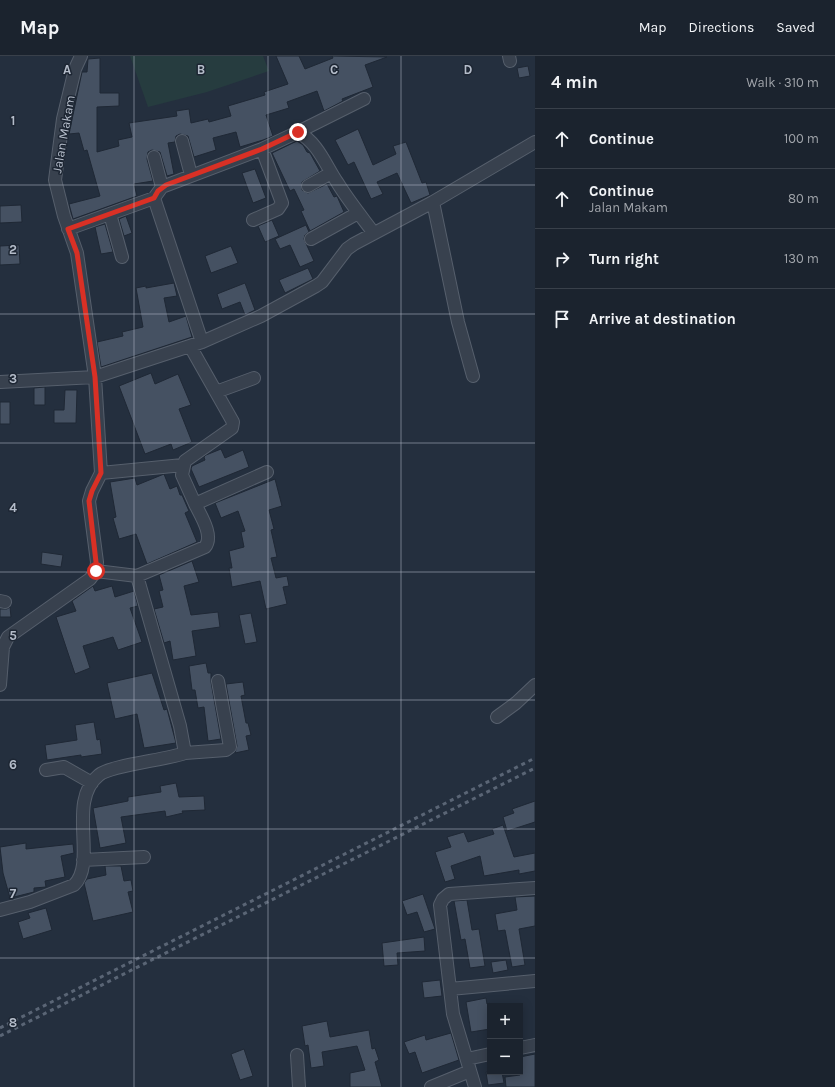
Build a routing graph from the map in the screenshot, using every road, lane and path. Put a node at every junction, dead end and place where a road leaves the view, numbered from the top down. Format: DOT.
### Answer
graph roads {
  1 [pos="81,56"];
  2 [pos="364,99"];
  3 [pos="298,132"];
  4 [pos="182,140"];
  5 [pos="535,142"];
  6 [pos="262,149"];
  7 [pos="154,157"];
  8 [pos="331,173"];
  9 [pos="191,175"];
  10 [pos="308,186"];
  11 [pos="162,187"];
  12 [pos="154,198"];
  13 [pos="432,202"];
  14 [pos="358,212"];
  15 [pos="110,214"];
  16 [pos="253,220"];
  17 [pos="68,229"];
  18 [pos="374,232"];
  19 [pos="311,239"];
  20 [pos="122,257"];
  21 [pos="202,342"];
  22 [pos="190,346"];
  23 [pos="473,376"];
  24 [pos="95,377"];
  25 [pos="254,378"];
  26 [pos="0,382"];
  27 [pos="216,392"];
  28 [pos="183,465"];
  29 [pos="267,472"];
  30 [pos="101,473"];
  31 [pos="196,504"];
  32 [pos="96,571"];
  33 [pos="137,576"];
  34 [pos="218,681"];
  35 [pos="0,685"];
  36 [pos="535,685"];
  37 [pos="497,716"];
  38 [pos="184,753"];
  39 [pos="46,770"];
  40 [pos="92,783"];
  41 [pos="144,857"];
  42 [pos="83,860"];
  43 [pos="535,888"];
  44 [pos="0,910"];
  45 [pos="535,981"];
  46 [pos="450,989"];
  47 [pos="535,1045"];
  48 [pos="523,1047"];
  49 [pos="297,1055"];
  50 [pos="487,1055"];
  51 [pos="466,1059"];
  52 [pos="470,1071"];
  53 [pos="299,1087"];
  54 [pos="431,1087"];
  55 [pos="475,1087"];
  1 -- 17 [label="street, Jalan Makam"];
  2 -- 3 [label="street"];
  3 -- 6 [label="street"];
  3 -- 8 [label="street"];
  4 -- 9 [label="street"];
  5 -- 13 [label="street"];
  6 -- 9 [label="street"];
  6 -- 16 [label="street"];
  7 -- 11 [label="street"];
  8 -- 10 [label="street"];
  8 -- 14 [label="street"];
  9 -- 11 [label="street"];
  11 -- 12 [label="street"];
  12 -- 15 [label="street"];
  12 -- 21 [label="street"];
  13 -- 18 [label="street"];
  13 -- 23 [label="street"];
  14 -- 18 [label="street"];
  14 -- 19 [label="street"];
  15 -- 17 [label="street"];
  15 -- 20 [label="street"];
  17 -- 24 [label="street, Jalan Makam"];
  18 -- 21 [label="street"];
  21 -- 22 [label="street"];
  22 -- 24 [label="street"];
  22 -- 27 [label="street"];
  24 -- 26 [label="street"];
  24 -- 30 [label="street, Jalan Makam"];
  25 -- 27 [label="street"];
  27 -- 28 [label="street"];
  28 -- 30 [label="street"];
  28 -- 31 [label="street"];
  29 -- 31 [label="street"];
  30 -- 32 [label="street"];
  31 -- 33 [label="street"];
  32 -- 33 [label="street"];
  32 -- 35 [label="street"];
  33 -- 38 [label="street"];
  34 -- 38 [label="street"];
  36 -- 37 [label="street"];
  38 -- 40 [label="street"];
  39 -- 40 [label="street"];
  40 -- 42 [label="street"];
  41 -- 42 [label="street"];
  42 -- 44 [label="street"];
  43 -- 46 [label="street"];
  45 -- 46 [label="street"];
  46 -- 51 [label="street"];
  47 -- 48 [label="street"];
  49 -- 53 [label="street"];
  50 -- 51 [label="street"];
  51 -- 52 [label="street"];
  52 -- 54 [label="street"];
  52 -- 55 [label="street"];
}
